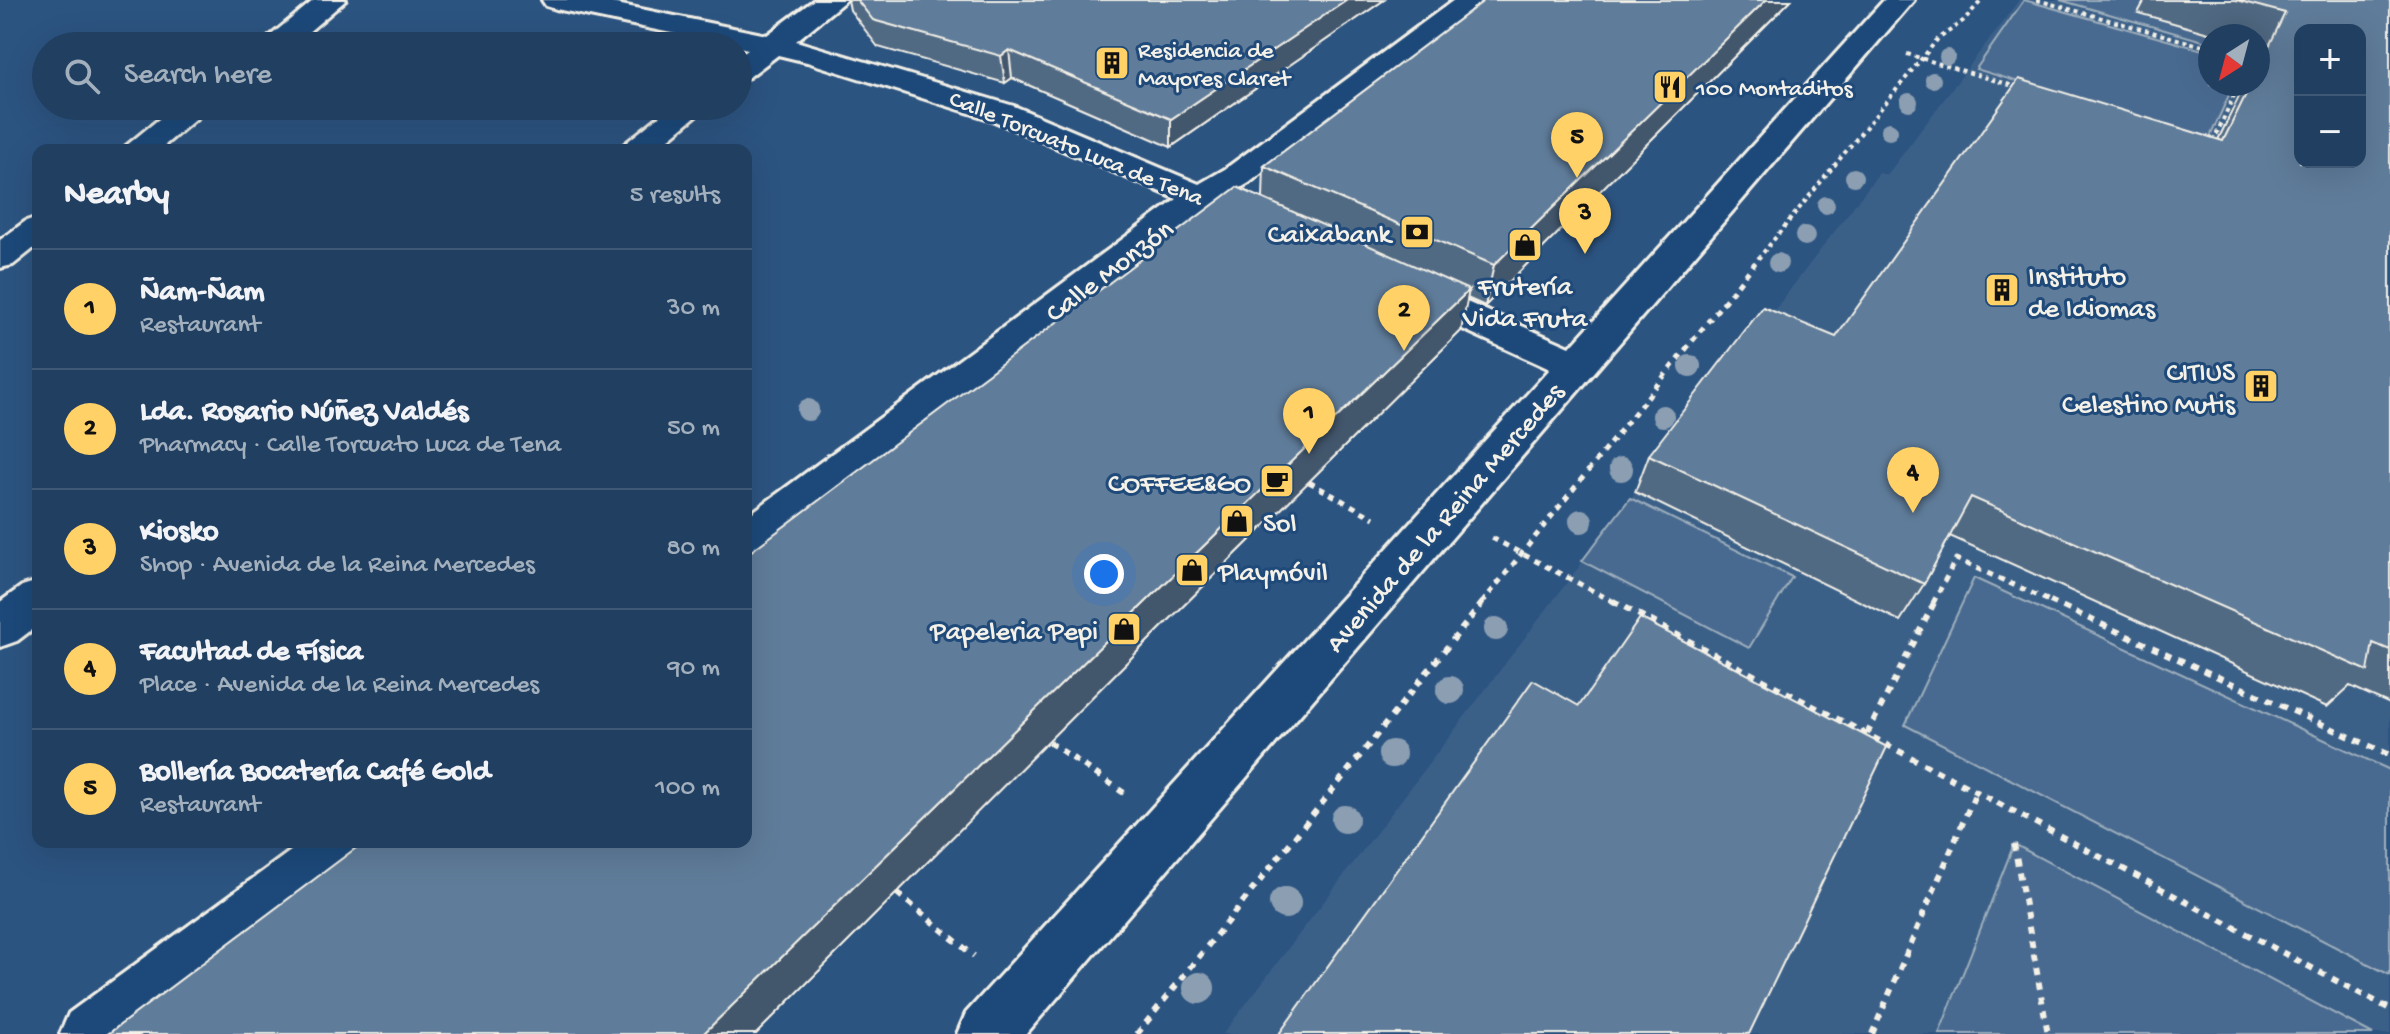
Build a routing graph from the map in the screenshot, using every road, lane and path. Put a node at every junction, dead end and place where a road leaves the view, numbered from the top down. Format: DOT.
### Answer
graph roads {
  1 [pos="332,0"];
  2 [pos="832,0"];
  3 [pos="1472,0"];
  4 [pos="1900,0"];
  5 [pos="1982,0"];
  6 [pos="2037,0"];
  7 [pos="565,1"];
  8 [pos="291,32"];
  9 [pos="712,32"];
  10 [pos="752,41"];
  11 [pos="1863,41"];
  12 [pos="773,45"];
  13 [pos="2198,45"];
  14 [pos="1922,59"];
  15 [pos="752,61"];
  16 [pos="2024,89"];
  17 [pos="2234,96"];
  18 [pos="177,120"];
  19 [pos="674,120"];
  20 [pos="146,144"];
  21 [pos="642,144"];
  22 [pos="2211,147"];
  23 [pos="1203,196"];
  24 [pos="32,233"];
  25 [pos="1306,243"];
  26 [pos="0,257"];
  27 [pos="1379,276"];
  28 [pos="1575,365"];
  29 [pos="1309,482"];
  30 [pos="1433,528"];
  31 [pos="752,536"];
  32 [pos="1523,554"];
  33 [pos="32,604"];
  34 [pos="0,628"];
  35 [pos="1867,734"];
  36 [pos="1049,742"];
  37 [pos="2390,755"];
  38 [pos="1976,792"];
  39 [pos="1170,825"];
  40 [pos="2014,844"];
  41 [pos="338,848"];
  42 [pos="897,893"];
  43 [pos="2390,1009"];
  44 [pos="1004,1014"];
  45 [pos="90,1034"];
  46 [pos="1137,1034"];
  47 [pos="1872,1034"];
  48 [pos="2048,1034"];
  1 -- 8 [label="street"];
  2 -- 12 [label="street"];
  3 -- 23 [label="street, Calle Monzón"];
  4 -- 11 [label="street, Avenida de la Reina Mercedes"];
  5 -- 14 [label="path"];
  6 -- 13 [label="path"];
  7 -- 9 [label="street, Calle Torcuato Luca de Tena"];
  10 -- 12 [label="street, Calle Torcuato Luca de Tena"];
  11 -- 14 [label="path"];
  11 -- 28 [label="street, Avenida de la Reina Mercedes"];
  12 -- 15 [label="street"];
  12 -- 23 [label="street, Calle Torcuato Luca de Tena"];
  14 -- 16 [label="path"];
  14 -- 32 [label="path"];
  17 -- 22 [label="path"];
  18 -- 20 [label="street"];
  19 -- 21 [label="street"];
  23 -- 25 [label="street, Calle Torcuato Luca de Tena"];
  23 -- 31 [label="street, Calle Monzón"];
  24 -- 26 [label="street"];
  27 -- 28 [label="street"];
  28 -- 30 [label="street, Avenida de la Reina Mercedes"];
  29 -- 30 [label="path"];
  30 -- 32 [label="path"];
  30 -- 39 [label="street, Avenida de la Reina Mercedes"];
  32 -- 35 [label="path"];
  32 -- 46 [label="path"];
  33 -- 34 [label="street"];
  35 -- 37 [label="path"];
  35 -- 38 [label="path"];
  36 -- 39 [label="path"];
  38 -- 43 [label="path"];
  38 -- 47 [label="path"];
  39 -- 44 [label="street, Avenida de la Reina Mercedes"];
  40 -- 48 [label="path"];
  41 -- 45 [label="street"];
  42 -- 44 [label="path"];
}
